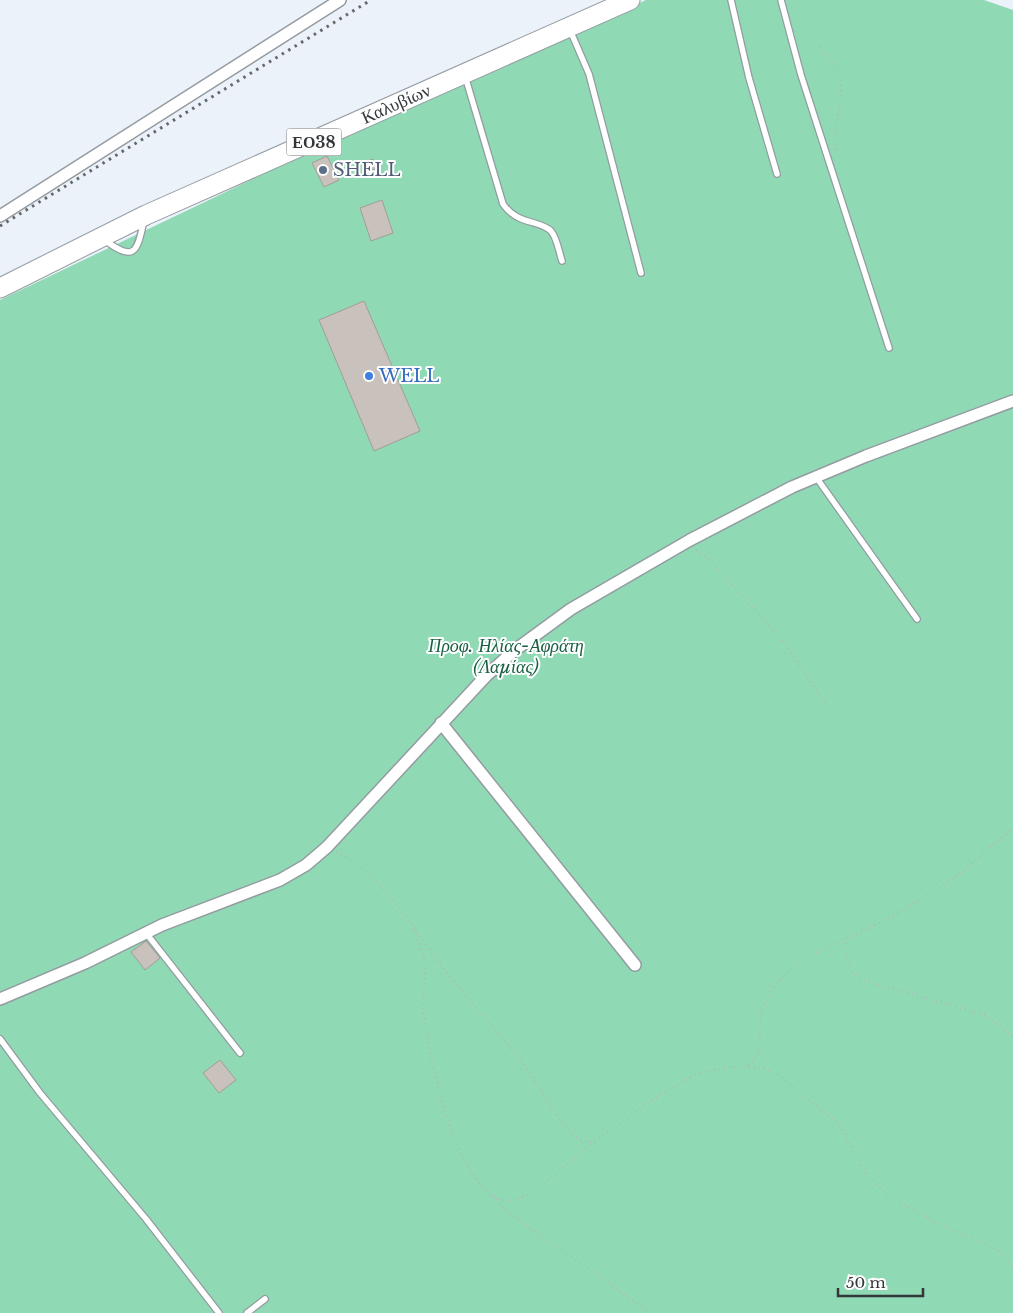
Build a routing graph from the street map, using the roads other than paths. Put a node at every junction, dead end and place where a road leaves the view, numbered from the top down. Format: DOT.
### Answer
graph roads {
  1 [pos="630,0"];
  2 [pos="731,0"];
  3 [pos="781,0"];
  4 [pos="334,2"];
  5 [pos="569,28"];
  6 [pos="464,74"];
  7 [pos="777,174"];
  8 [pos="146,215"];
  9 [pos="0,216"];
  10 [pos="99,237"];
  11 [pos="562,261"];
  12 [pos="641,272"];
  13 [pos="0,288"];
  14 [pos="889,348"];
  15 [pos="1013,402"];
  16 [pos="816,477"];
  17 [pos="917,619"];
  18 [pos="441,723"];
  19 [pos="146,933"];
  20 [pos="635,965"];
  21 [pos="0,999"];
  22 [pos="0,1039"];
  23 [pos="240,1053"];
  24 [pos="265,1298"];
  25 [pos="219,1313"];
  26 [pos="247,1313"];
  1 -- 5 [label="main road, Καλυβίων / ΕΟ38"];
  2 -- 7 [label="lane"];
  3 -- 14 [label="lane"];
  4 -- 9 [label="street"];
  5 -- 6 [label="main road, Καλυβίων / ΕΟ38"];
  5 -- 12 [label="lane"];
  6 -- 8 [label="main road, Καλυβίων / ΕΟ38"];
  6 -- 11 [label="lane"];
  8 -- 10 [label="main road, Καλυβίων / ΕΟ38"];
  8 -- 10 [label="lane"];
  10 -- 13 [label="main road, Καλυβίων / ΕΟ38"];
  15 -- 16 [label="street"];
  16 -- 17 [label="lane"];
  16 -- 18 [label="street"];
  18 -- 19 [label="street"];
  18 -- 20 [label="street"];
  19 -- 21 [label="street"];
  19 -- 23 [label="lane"];
  22 -- 25 [label="lane"];
  24 -- 26 [label="lane"];
}
